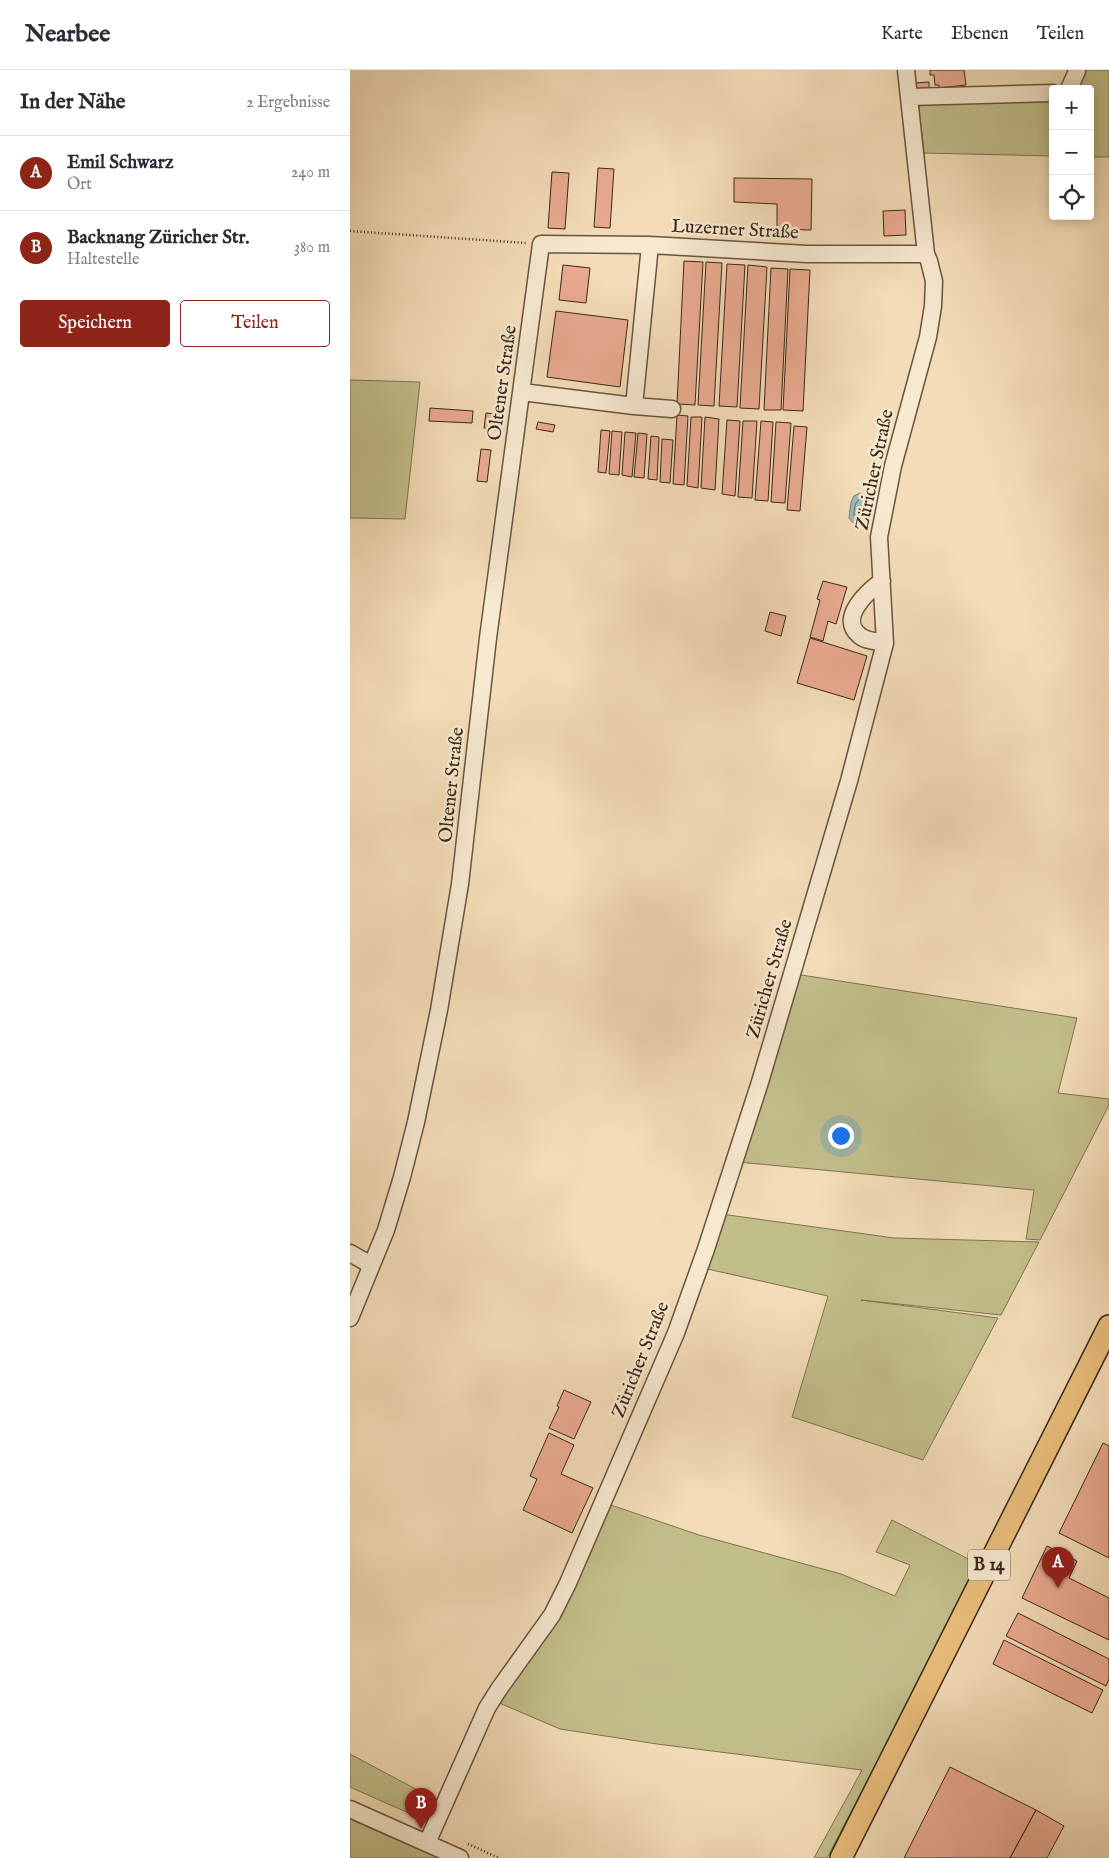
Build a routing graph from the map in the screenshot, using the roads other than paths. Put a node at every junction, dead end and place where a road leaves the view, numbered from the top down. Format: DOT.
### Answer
graph roads {
  1 [pos="906,70"];
  2 [pos="1077,71"];
  3 [pos="1071,85"];
  4 [pos="1049,92"];
  5 [pos="909,97"];
  6 [pos="541,244"];
  7 [pos="650,245"];
  8 [pos="926,254"];
  9 [pos="522,392"];
  10 [pos="634,406"];
  11 [pos="672,409"];
  12 [pos="882,581"];
  13 [pos="885,643"];
  14 [pos="350,1253"];
  15 [pos="371,1266"];
  16 [pos="350,1318"];
  17 [pos="1109,1326"];
  18 [pos="350,1809"];
  19 [pos="428,1844"];
  20 [pos="460,1858"];
  21 [pos="841,1858"];
  1 -- 5 [label="street, Züricher Straße"];
  2 -- 3 [label="street"];
  4 -- 5 [label="street"];
  5 -- 8 [label="street, Züricher Straße"];
  6 -- 7 [label="street, Luzerner Straße"];
  6 -- 9 [label="street, Oltener Straße"];
  7 -- 8 [label="street, Luzerner Straße"];
  7 -- 10 [label="street"];
  8 -- 12 [label="street, Züricher Straße"];
  9 -- 10 [label="street"];
  9 -- 15 [label="street, Oltener Straße"];
  10 -- 11 [label="street"];
  12 -- 13 [label="street, Züricher Straße"];
  12 -- 13 [label="street"];
  13 -- 19 [label="street, Züricher Straße"];
  14 -- 15 [label="street"];
  15 -- 16 [label="street, Oltener Straße"];
  17 -- 21 [label="main road, B 14"];
  18 -- 19 [label="street"];
  19 -- 20 [label="street"];
}
